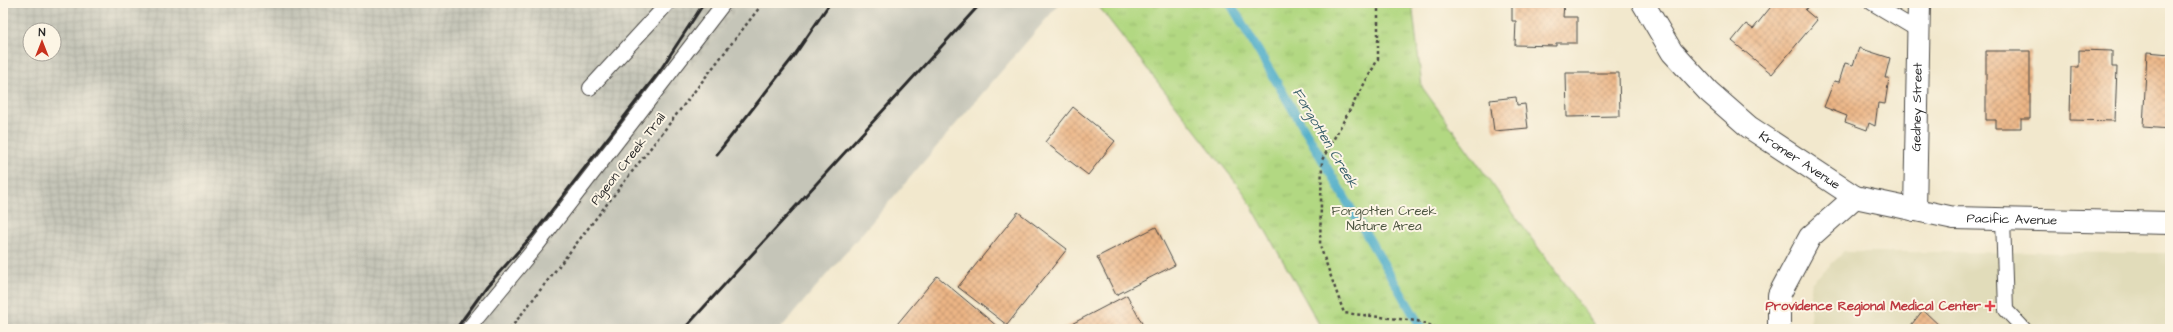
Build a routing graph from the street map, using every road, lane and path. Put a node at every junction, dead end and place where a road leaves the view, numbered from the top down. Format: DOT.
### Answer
graph roads {
  1 [pos="668,3"];
  2 [pos="724,3"];
  3 [pos="763,3"];
  4 [pos="1378,3"];
  5 [pos="1643,3"];
  6 [pos="1872,3"];
  7 [pos="1919,3"];
  8 [pos="1919,31"];
  9 [pos="590,88"];
  10 [pos="1855,197"];
  11 [pos="1915,210"];
  12 [pos="2003,219"];
  13 [pos="2170,223"];
  14 [pos="468,329"];
  15 [pos="510,329"];
  16 [pos="1441,329"];
  17 [pos="1779,329"];
  18 [pos="2024,329"];
  1 -- 9 [label="lane"];
  2 -- 14 [label="lane"];
  3 -- 15 [label="path, Pigeon Creek Trail"];
  4 -- 16 [label="path"];
  5 -- 10 [label="street, Kromer Avenue"];
  6 -- 8 [label="lane"];
  7 -- 8 [label="street, Gedney Street"];
  8 -- 11 [label="street, Gedney Street"];
  10 -- 11 [label="street, Pacific Avenue"];
  10 -- 17 [label="street, Kromer Avenue"];
  11 -- 12 [label="street, Pacific Avenue"];
  12 -- 13 [label="street, Pacific Avenue"];
  12 -- 18 [label="lane"];
}
